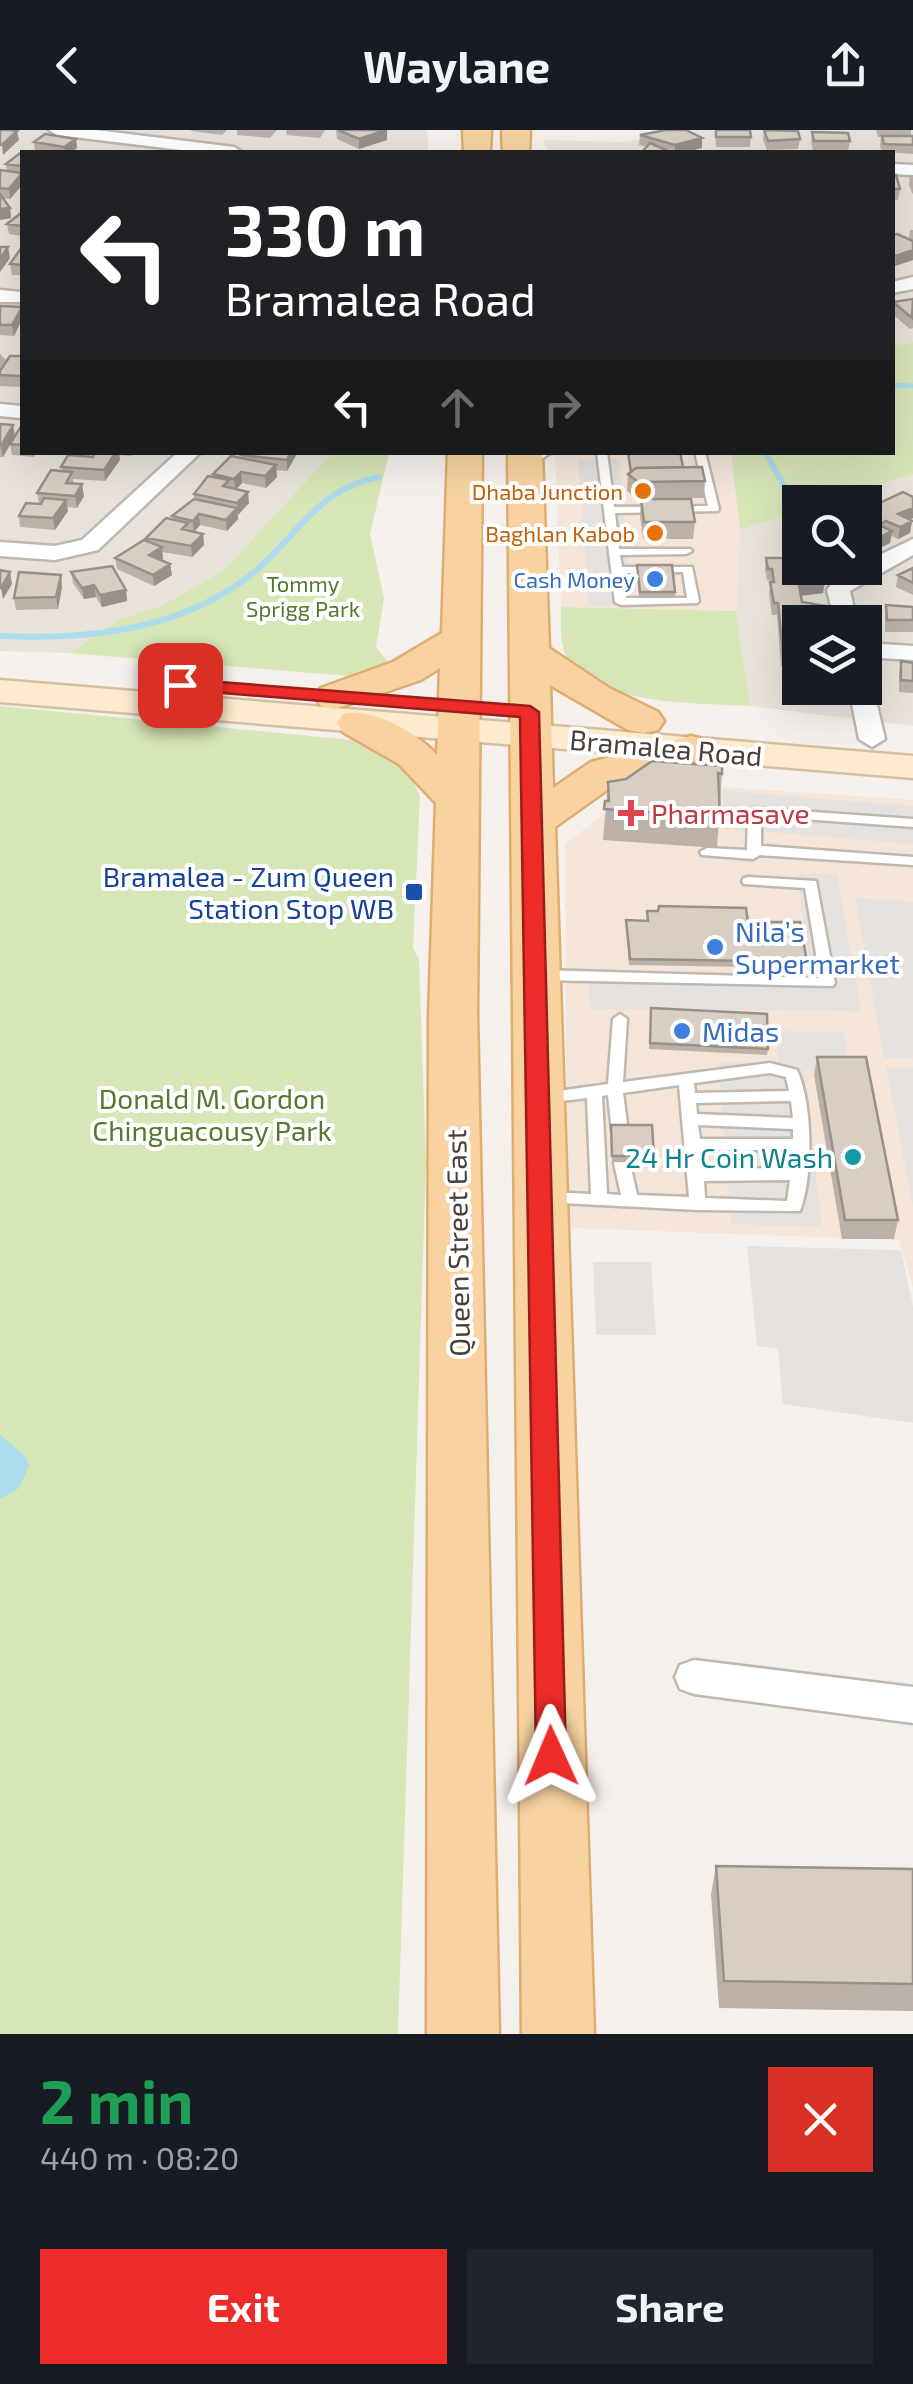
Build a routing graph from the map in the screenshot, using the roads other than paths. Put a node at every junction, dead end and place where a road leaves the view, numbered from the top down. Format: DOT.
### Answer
graph roads {
  1 [pos="56,130"];
  2 [pos="125,147"];
  3 [pos="190,150"];
  4 [pos="188,455"];
  5 [pos="465,455"];
  6 [pos="602,455"];
  7 [pos="701,455"];
  8 [pos="532,457"];
  9 [pos="609,510"];
  10 [pos="913,546"];
  11 [pos="0,549"];
  12 [pos="614,552"];
  13 [pos="686,552"];
  14 [pos="616,570"];
  15 [pos="842,605"];
  16 [pos="461,638"];
  17 [pos="528,651"];
  18 [pos="882,651"];
  19 [pos="913,653"];
  20 [pos="0,672"];
  21 [pos="0,691"];
  22 [pos="865,705"];
  23 [pos="346,710"];
  24 [pos="460,719"];
  25 [pos="643,721"];
  26 [pos="530,724"];
  27 [pos="872,740"];
  28 [pos="913,743"];
  29 [pos="691,749"];
  30 [pos="913,767"];
  31 [pos="458,801"];
  32 [pos="913,823"];
  33 [pos="532,824"];
  34 [pos="754,850"];
  35 [pos="706,852"];
  36 [pos="913,861"];
  37 [pos="749,882"];
  38 [pos="535,974"];
  39 [pos="620,1019"];
  40 [pos="686,1079"];
  41 [pos="615,1089"];
  42 [pos="566,1095"];
  43 [pos="798,1096"];
  44 [pos="688,1098"];
  45 [pos="690,1119"];
  46 [pos="800,1124"];
  47 [pos="620,1131"];
  48 [pos="692,1144"];
  49 [pos="800,1144"];
  50 [pos="622,1162"];
  51 [pos="799,1174"];
  52 [pos="696,1176"];
  53 [pos="599,1198"];
  54 [pos="539,1199"];
  55 [pos="630,1200"];
  56 [pos="698,1204"];
  57 [pos="694,1676"];
  58 [pos="913,1705"];
  59 [pos="463,2034"];
  60 [pos="558,2034"];
  1 -- 2 [label="street"];
  2 -- 3 [label="street"];
  4 -- 11 [label="street"];
  5 -- 16 [label="main road, Queen Street East"];
  6 -- 9 [label="lane"];
  7 -- 9 [label="lane"];
  8 -- 17 [label="main road"];
  9 -- 12 [label="lane"];
  10 -- 15 [label="street"];
  12 -- 13 [label="lane"];
  12 -- 14 [label="lane"];
  14 -- 14 [label="lane"];
  16 -- 23 [label="main road"];
  16 -- 24 [label="main road, Queen Street East"];
  17 -- 25 [label="main road"];
  17 -- 26 [label="main road"];
  18 -- 19 [label="street"];
  20 -- 23 [label="main road, Bramalea Road"];
  21 -- 23 [label="main road, Bramalea Road"];
  22 -- 27 [label="street"];
  23 -- 24 [label="main road, Bramalea Road"];
  23 -- 31 [label="main road"];
  24 -- 26 [label="main road, Bramalea Road"];
  24 -- 31 [label="main road, Queen Street East"];
  25 -- 26 [label="main road, Bramalea Road"];
  25 -- 27 [label="main road, Bramalea Road"];
  26 -- 29 [label="main road, Bramalea Road"];
  26 -- 33 [label="main road"];
  27 -- 28 [label="main road, Bramalea Road"];
  29 -- 30 [label="main road, Bramalea Road"];
  29 -- 33 [label="main road"];
  31 -- 59 [label="main road, Queen Street East"];
  32 -- 34 [label="lane"];
  33 -- 38 [label="main road"];
  34 -- 35 [label="lane"];
  34 -- 36 [label="lane"];
  37 -- 38 [label="lane"];
  38 -- 42 [label="main road"];
  39 -- 41 [label="lane"];
  40 -- 41 [label="lane"];
  40 -- 43 [label="lane"];
  40 -- 44 [label="lane"];
  41 -- 42 [label="lane"];
  41 -- 47 [label="lane"];
  42 -- 53 [label="lane"];
  42 -- 54 [label="main road"];
  43 -- 44 [label="lane"];
  43 -- 46 [label="lane"];
  44 -- 45 [label="lane"];
  45 -- 46 [label="lane"];
  45 -- 48 [label="lane"];
  46 -- 49 [label="lane"];
  48 -- 49 [label="lane"];
  48 -- 52 [label="lane"];
  49 -- 51 [label="lane"];
  50 -- 55 [label="lane"];
  51 -- 52 [label="lane"];
  51 -- 56 [label="lane"];
  52 -- 56 [label="lane"];
  53 -- 54 [label="lane"];
  53 -- 55 [label="lane"];
  54 -- 60 [label="main road"];
  55 -- 56 [label="lane"];
  57 -- 58 [label="street"];
}
